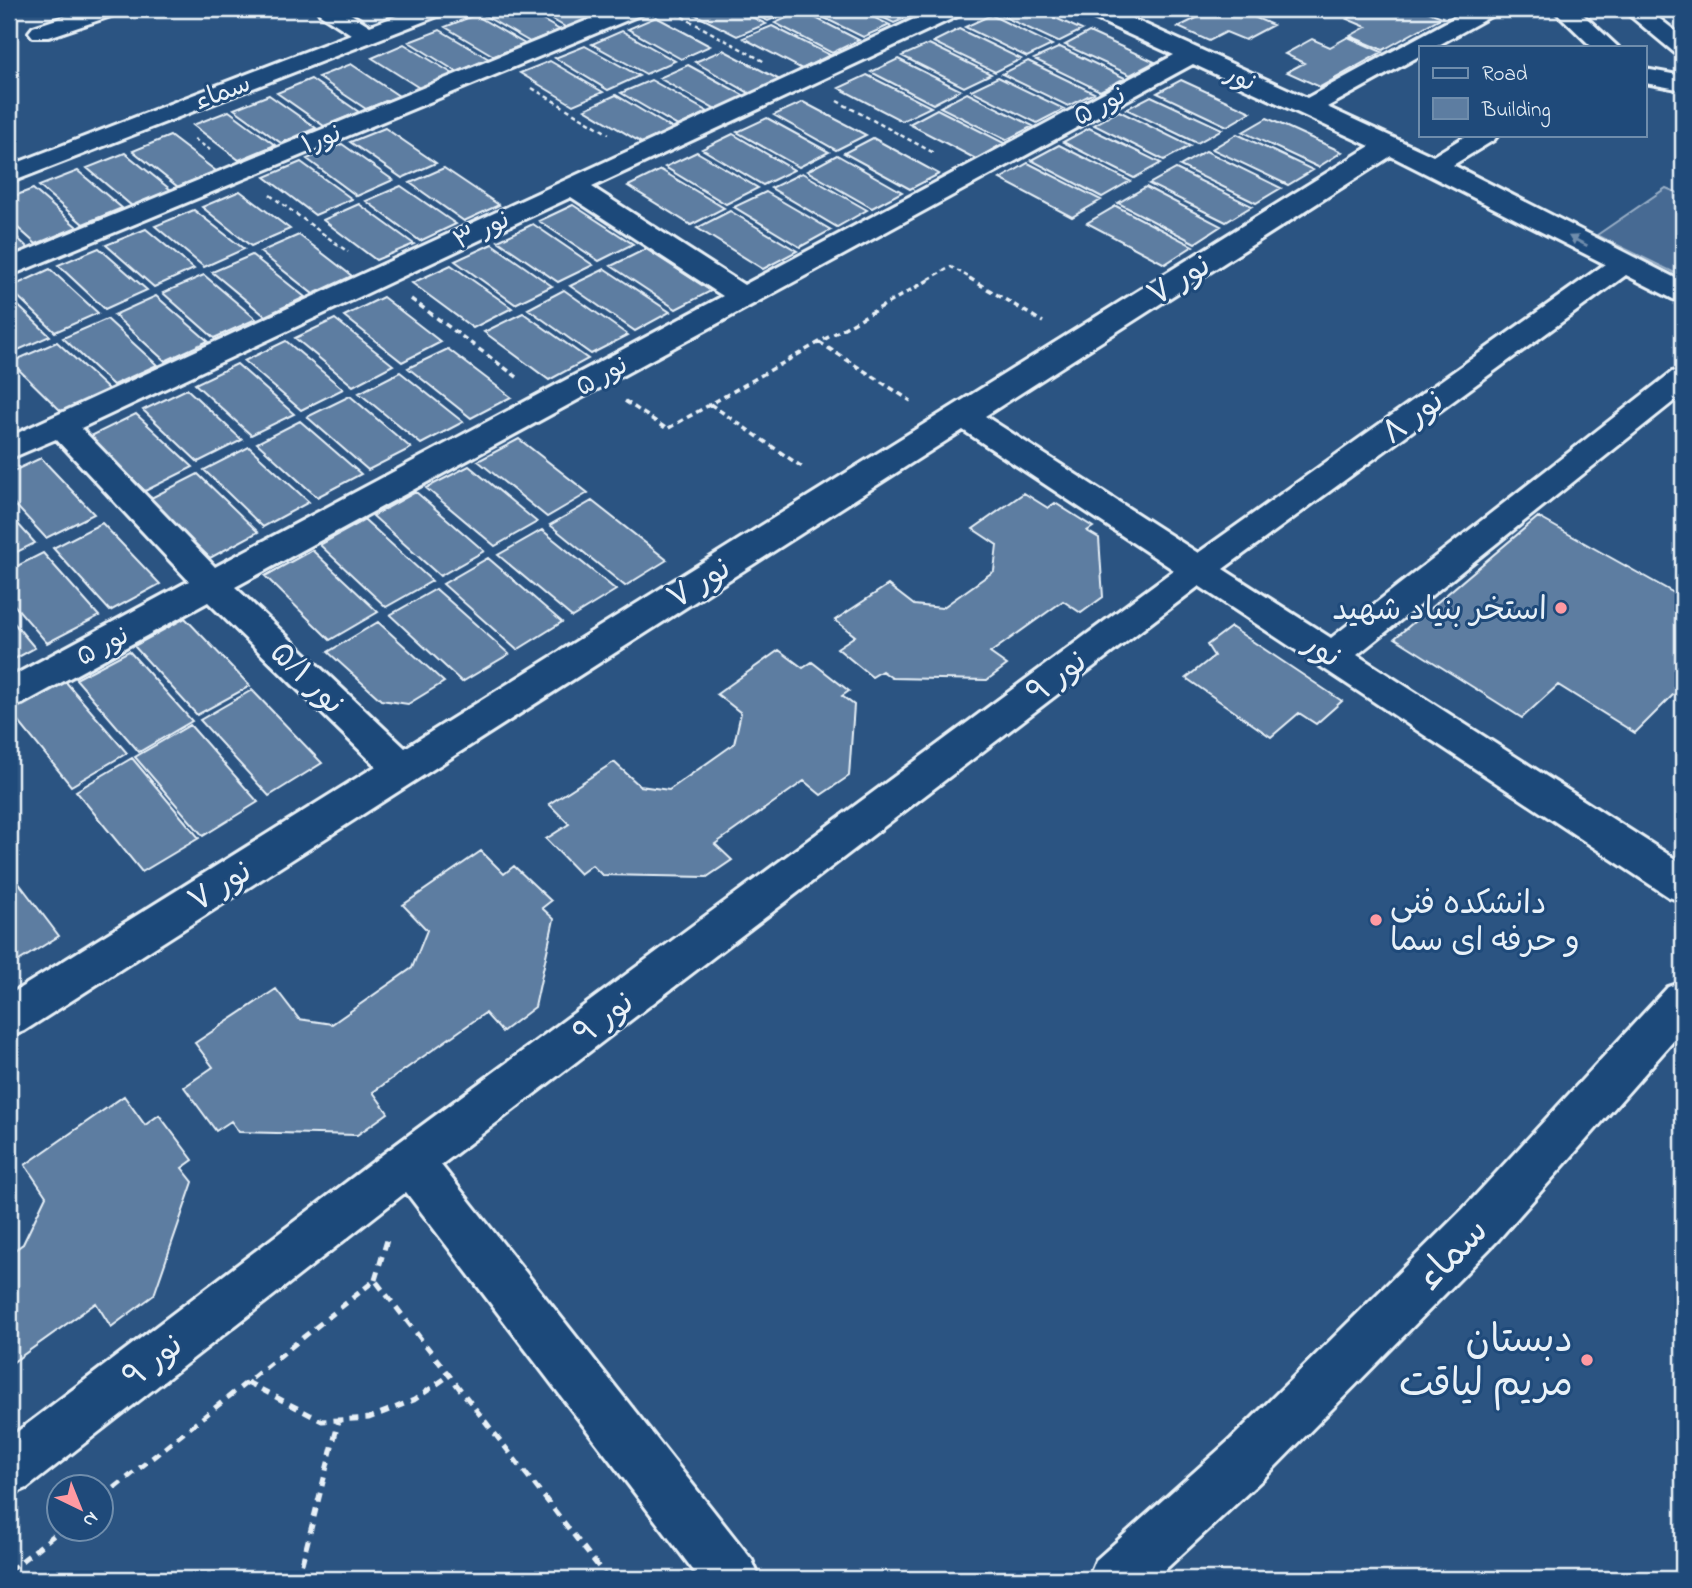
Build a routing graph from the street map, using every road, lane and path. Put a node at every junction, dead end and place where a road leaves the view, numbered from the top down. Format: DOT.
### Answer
graph roads {
  1 [pos="108,9"];
  2 [pos="328,9"];
  3 [pos="435,9"];
  4 [pos="634,9"];
  5 [pos="667,9"];
  6 [pos="954,9"];
  7 [pos="1564,9"];
  8 [pos="1633,9"];
  9 [pos="1108,11"];
  10 [pos="1483,11"];
  11 [pos="30,26"];
  12 [pos="368,34"];
  13 [pos="1419,46"];
  14 [pos="1419,46"];
  15 [pos="1605,46"];
  16 [pos="1683,48"];
  17 [pos="1192,55"];
  18 [pos="495,66"];
  19 [pos="1646,76"];
  20 [pos="799,80"];
  21 [pos="1683,83"];
  22 [pos="1307,108"];
  23 [pos="1483,136"];
  24 [pos="1388,146"];
  25 [pos="642,154"];
  26 [pos="1434,166"];
  27 [pos="972,174"];
  28 [pos="9,175"];
  29 [pos="572,186"];
  30 [pos="1623,264"];
  31 [pos="9,268"];
  32 [pos="380,276"];
  33 [pos="1683,293"];
  34 [pos="744,297"];
  35 [pos="819,342"];
  36 [pos="1077,342"];
  37 [pos="593,379"];
  38 [pos="1683,379"];
  39 [pos="551,402"];
  40 [pos="710,404"];
  41 [pos="955,420"];
  42 [pos="60,425"];
  43 [pos="9,449"];
  44 [pos="840,493"];
  45 [pos="1200,568"];
  46 [pos="212,585"];
  47 [pos="1333,655"];
  48 [pos="9,694"];
  49 [pos="403,769"];
  50 [pos="1683,885"];
  51 [pos="1683,1000"];
  52 [pos="9,1018"];
  53 [pos="410,1161"];
  54 [pos="450,1376"];
  55 [pos="247,1382"];
  56 [pos="338,1420"];
  57 [pos="9,1470"];
  58 [pos="116,1487"];
  59 [pos="46,1542"];
  60 [pos="9,1571"];
  61 [pos="298,1579"];
  62 [pos="608,1579"];
  63 [pos="733,1579"];
  64 [pos="1115,1579"];
  1 -- 11 [label="street"];
  2 -- 12 [label="street"];
  3 -- 12 [label="street, سماء"];
  4 -- 18 [label="street, نور۱"];
  5 -- 20 [label="path"];
  6 -- 20 [label="street, نور ۳"];
  7 -- 15 [label="street"];
  8 -- 16 [label="street"];
  9 -- 17 [label="street, نور"];
  10 -- 14 [label="street"];
  12 -- 28 [label="street, سماء"];
  13 -- 22 [label="street"];
  17 -- 22 [label="street, نور"];
  17 -- 27 [label="street, نور ۵"];
  18 -- 25 [label="path"];
  18 -- 31 [label="street, نور۱"];
  19 -- 21 [label="street"];
  20 -- 25 [label="street, نور ۳"];
  20 -- 27 [label="path"];
  22 -- 24 [label="street, نور"];
  23 -- 26 [label="street"];
  24 -- 26 [label="street, نور"];
  24 -- 36 [label="street, نور ۷"];
  25 -- 29 [label="street, نور ۳"];
  30 -- 26 [label="street, نور, one-way"];
  27 -- 34 [label="street, نور ۵"];
  29 -- 32 [label="street, نور ۳"];
  29 -- 34 [label="street"];
  30 -- 33 [label="street, نور"];
  30 -- 45 [label="street, نور ۸"];
  32 -- 39 [label="path"];
  32 -- 42 [label="street, نور ۳"];
  34 -- 37 [label="street, نور ۵"];
  35 -- 36 [label="path"];
  35 -- 40 [label="path"];
  35 -- 41 [label="path"];
  36 -- 41 [label="street, نور ۷"];
  37 -- 39 [label="street, نور ۵"];
  37 -- 40 [label="path"];
  38 -- 47 [label="street"];
  39 -- 46 [label="street, نور ۵"];
  40 -- 44 [label="path"];
  41 -- 44 [label="street, نور ۷"];
  41 -- 45 [label="street, نور"];
  42 -- 43 [label="street, نور ۳"];
  42 -- 46 [label="street, نور ۵/۱"];
  44 -- 49 [label="street, نور ۷"];
  45 -- 47 [label="street, نور"];
  45 -- 53 [label="street, نور ۹"];
  46 -- 48 [label="street, نور ۵"];
  46 -- 49 [label="street, نور ۵/۱"];
  47 -- 50 [label="street, نور"];
  49 -- 52 [label="street, نور ۷"];
  51 -- 64 [label="street, سماء"];
  53 -- 57 [label="street, نور ۹"];
  53 -- 63 [label="street"];
  54 -- 55 [label="path"];
  54 -- 56 [label="path"];
  54 -- 62 [label="path"];
  55 -- 56 [label="path"];
  55 -- 58 [label="path"];
  56 -- 61 [label="path"];
  59 -- 60 [label="path"];
}
